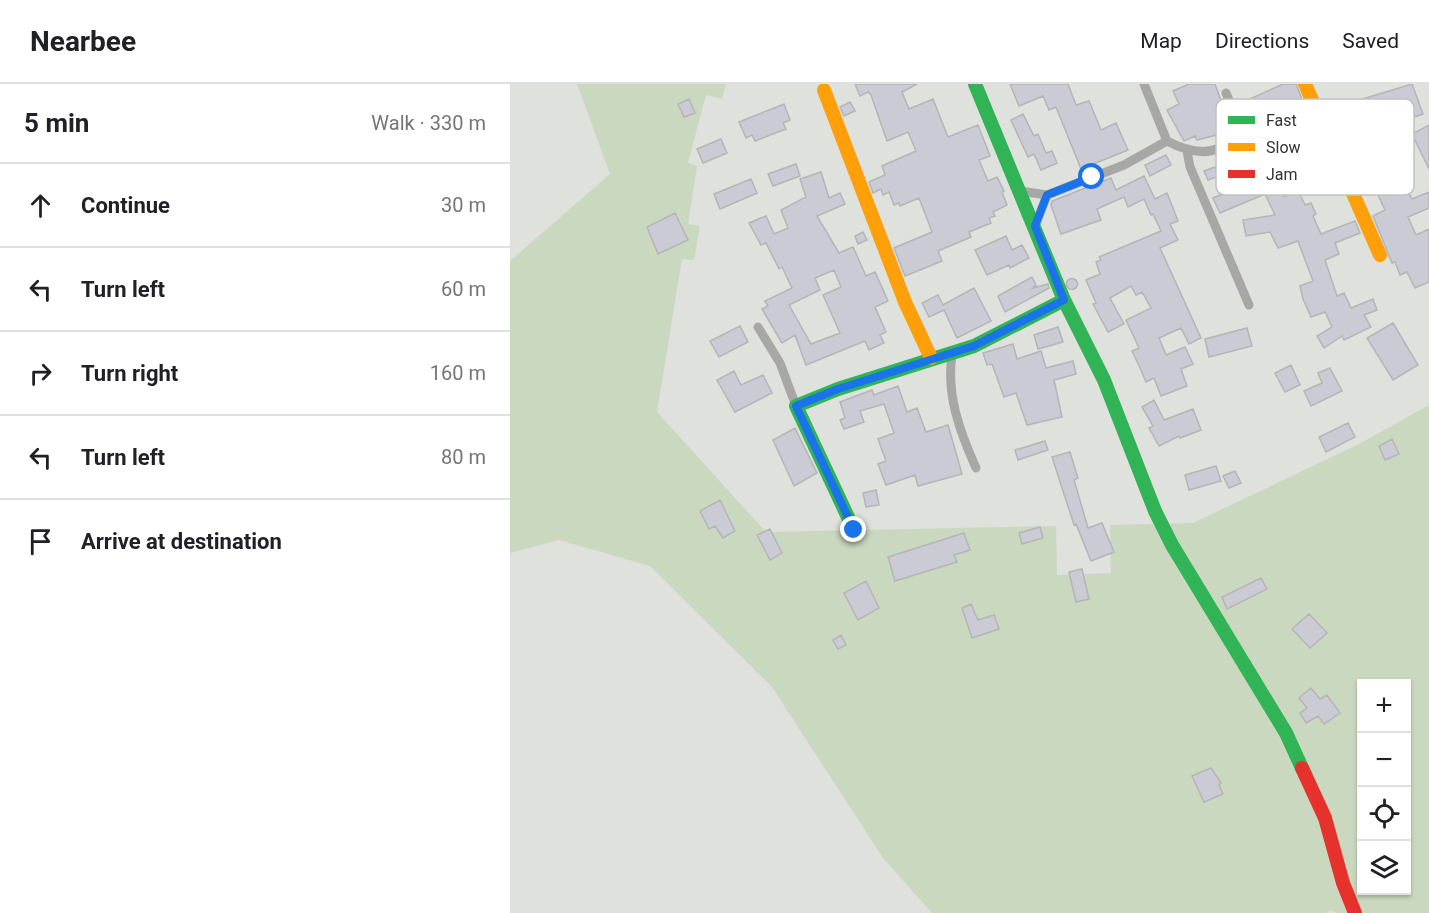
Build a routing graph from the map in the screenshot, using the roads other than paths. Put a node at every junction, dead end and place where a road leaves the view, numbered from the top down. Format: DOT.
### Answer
graph roads {
  1 [pos="975,84"];
  2 [pos="1144,84"];
  3 [pos="1305,84"];
  4 [pos="824,90"];
  5 [pos="1226,93"];
  6 [pos="1228,99"];
  7 [pos="1311,99"];
  8 [pos="1167,141"];
  9 [pos="1216,149"];
  10 [pos="1187,151"];
  11 [pos="1020,191"];
  12 [pos="1047,195"];
  13 [pos="1353,195"];
  14 [pos="1035,226"];
  15 [pos="1380,255"];
  16 [pos="1064,300"];
  17 [pos="1249,305"];
  18 [pos="758,327"];
  19 [pos="952,355"];
  20 [pos="931,358"];
  21 [pos="796,406"];
  22 [pos="976,468"];
  23 [pos="854,530"];
  24 [pos="1355,913"];
  1 -- 11 [label="street"];
  2 -- 8 [label="street"];
  3 -- 7 [label="street"];
  4 -- 20 [label="street"];
  5 -- 6 [label="street"];
  8 -- 10 [label="street"];
  8 -- 12 [label="street"];
  9 -- 10 [label="street"];
  10 -- 17 [label="street"];
  11 -- 12 [label="street"];
  11 -- 14 [label="street"];
  12 -- 14 [label="street"];
  13 -- 15 [label="street"];
  14 -- 16 [label="street"];
  16 -- 19 [label="street"];
  16 -- 24 [label="street"];
  18 -- 21 [label="street"];
  19 -- 20 [label="street"];
  19 -- 22 [label="street"];
  20 -- 21 [label="street"];
  21 -- 23 [label="street"];
}
